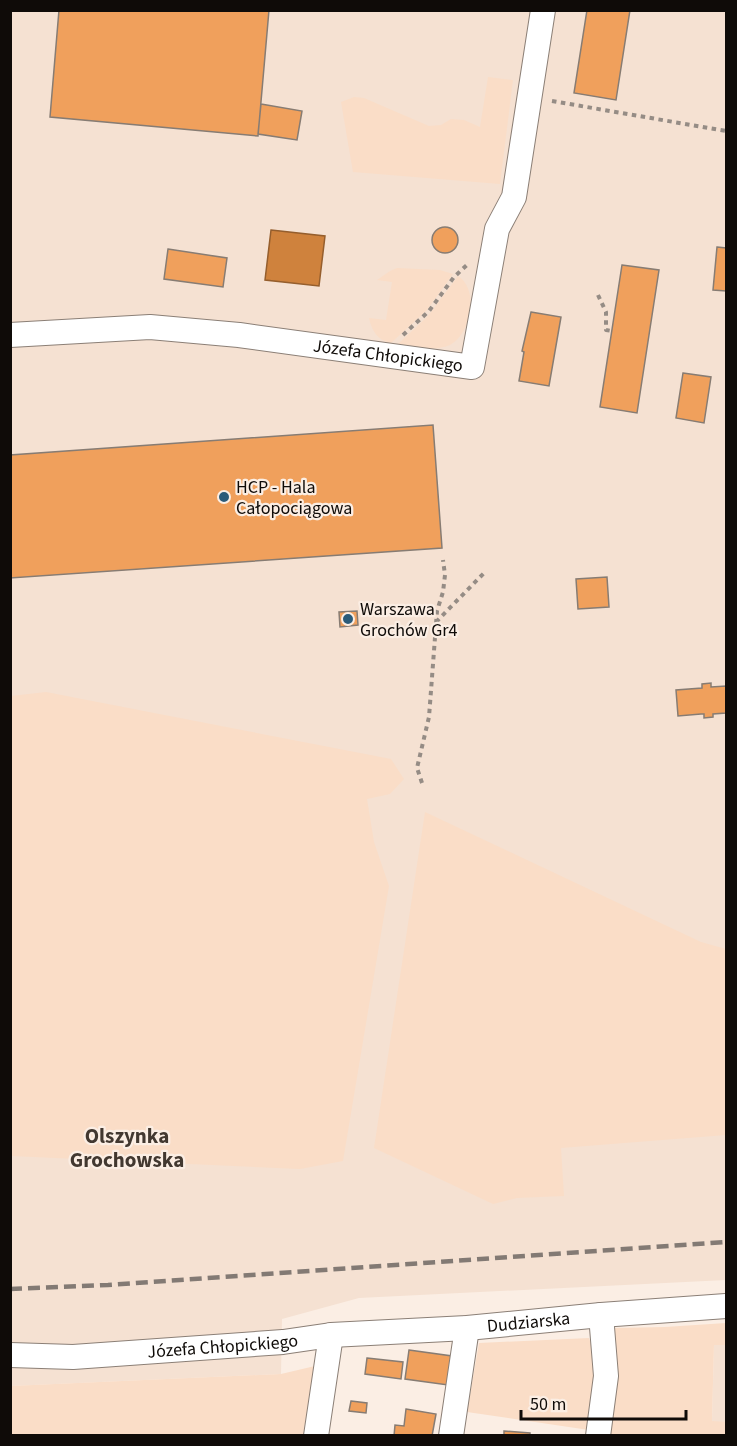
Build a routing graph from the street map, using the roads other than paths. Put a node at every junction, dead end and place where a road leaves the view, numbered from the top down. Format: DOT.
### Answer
graph roads {
  1 [pos="543,10"];
  2 [pos="10,335"];
  3 [pos="726,1306"];
  4 [pos="601,1315"];
  5 [pos="467,1328"];
  6 [pos="332,1335"];
  7 [pos="10,1355"];
  8 [pos="316,1436"];
  9 [pos="451,1436"];
  10 [pos="598,1436"];
  1 -- 2 [label="street, Józefa Chłopickiego"];
  3 -- 4 [label="street, Dudziarska"];
  4 -- 5 [label="street, Dudziarska"];
  4 -- 10 [label="street"];
  5 -- 6 [label="street, Dudziarska"];
  5 -- 9 [label="street"];
  6 -- 7 [label="street, Józefa Chłopickiego"];
  6 -- 8 [label="street"];
}
